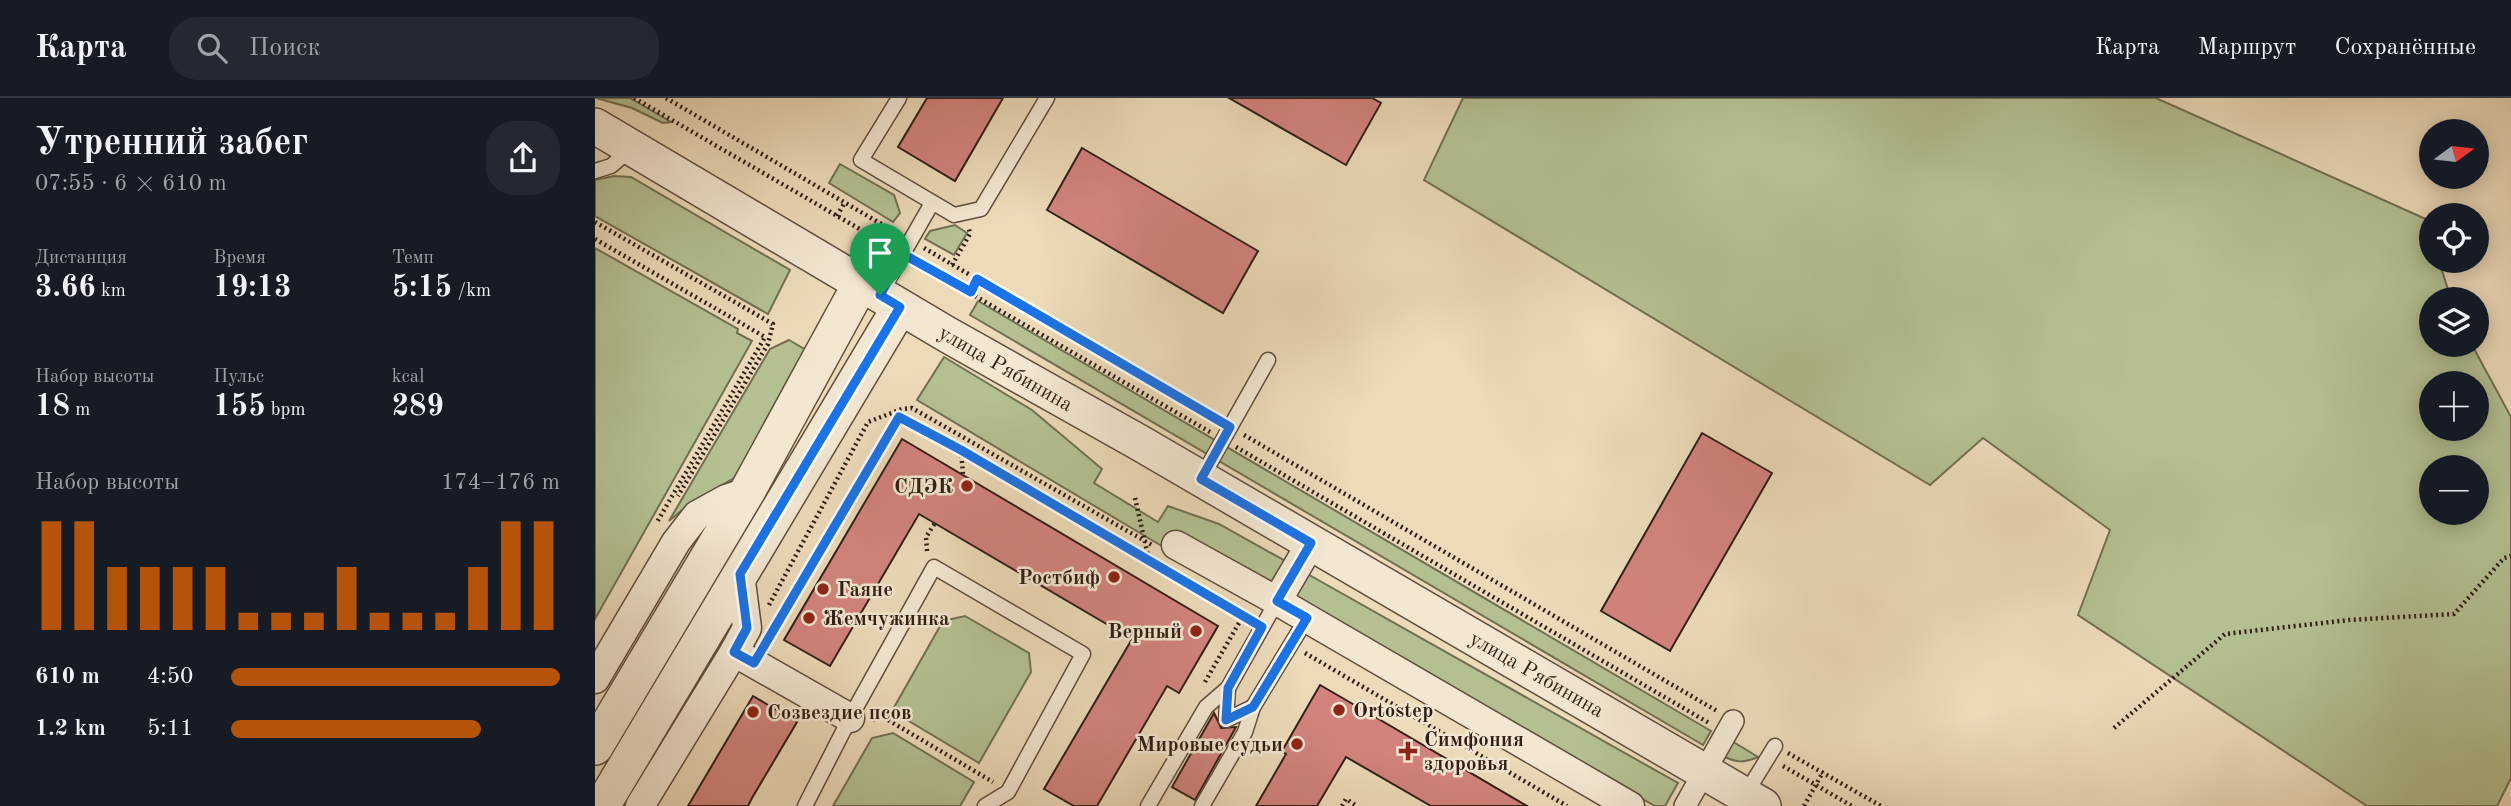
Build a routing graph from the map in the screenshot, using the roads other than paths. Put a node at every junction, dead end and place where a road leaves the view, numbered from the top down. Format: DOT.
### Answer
graph roads {
  1 [pos="899,98"];
  2 [pos="1047,98"];
  3 [pos="595,126"];
  4 [pos="633,148"];
  5 [pos="595,171"];
  6 [pos="932,203"];
  7 [pos="880,295"];
  8 [pos="1268,360"];
  9 [pos="1201,479"];
  10 [pos="747,492"];
  11 [pos="1311,543"];
  12 [pos="1176,545"];
  13 [pos="740,574"];
  14 [pos="1277,601"];
  15 [pos="1307,618"];
  16 [pos="744,658"];
  17 [pos="595,679"];
  18 [pos="1228,688"];
  19 [pos="1253,707"];
  20 [pos="847,723"];
  21 [pos="1730,727"];
  22 [pos="595,747"];
  23 [pos="1771,752"];
  24 [pos="1705,771"];
  25 [pos="1754,801"];
  26 [pos="602,806"];
  27 [pos="640,806"];
  28 [pos="805,806"];
  29 [pos="985,806"];
  30 [pos="1149,806"];
  31 [pos="1202,806"];
  32 [pos="1630,806"];
  33 [pos="1685,806"];
  1 -- 6 [label="lane"];
  2 -- 6 [label="lane"];
  3 -- 4 [label="street, улица Рябинина"];
  4 -- 5 [label="lane"];
  4 -- 7 [label="street, улица Рябинина"];
  6 -- 7 [label="lane"];
  7 -- 9 [label="street, улица Рябинина"];
  7 -- 10 [label="street"];
  7 -- 13 [label="street"];
  8 -- 9 [label="lane"];
  9 -- 11 [label="street, улица Рябинина"];
  10 -- 17 [label="street"];
  10 -- 22 [label="street"];
  11 -- 14 [label="street"];
  11 -- 24 [label="street, улица Рябинина"];
  12 -- 14 [label="street"];
  13 -- 16 [label="street"];
  13 -- 26 [label="street"];
  14 -- 15 [label="street"];
  14 -- 18 [label="lane"];
  15 -- 19 [label="lane"];
  15 -- 32 [label="street"];
  16 -- 20 [label="street"];
  16 -- 27 [label="street"];
  18 -- 19 [label="lane"];
  18 -- 30 [label="lane"];
  19 -- 31 [label="lane"];
  20 -- 28 [label="lane"];
  20 -- 29 [label="lane"];
  21 -- 24 [label="street"];
  23 -- 25 [label="lane"];
  24 -- 25 [label="street, улица Рябинина"];
  24 -- 33 [label="street"];
}
